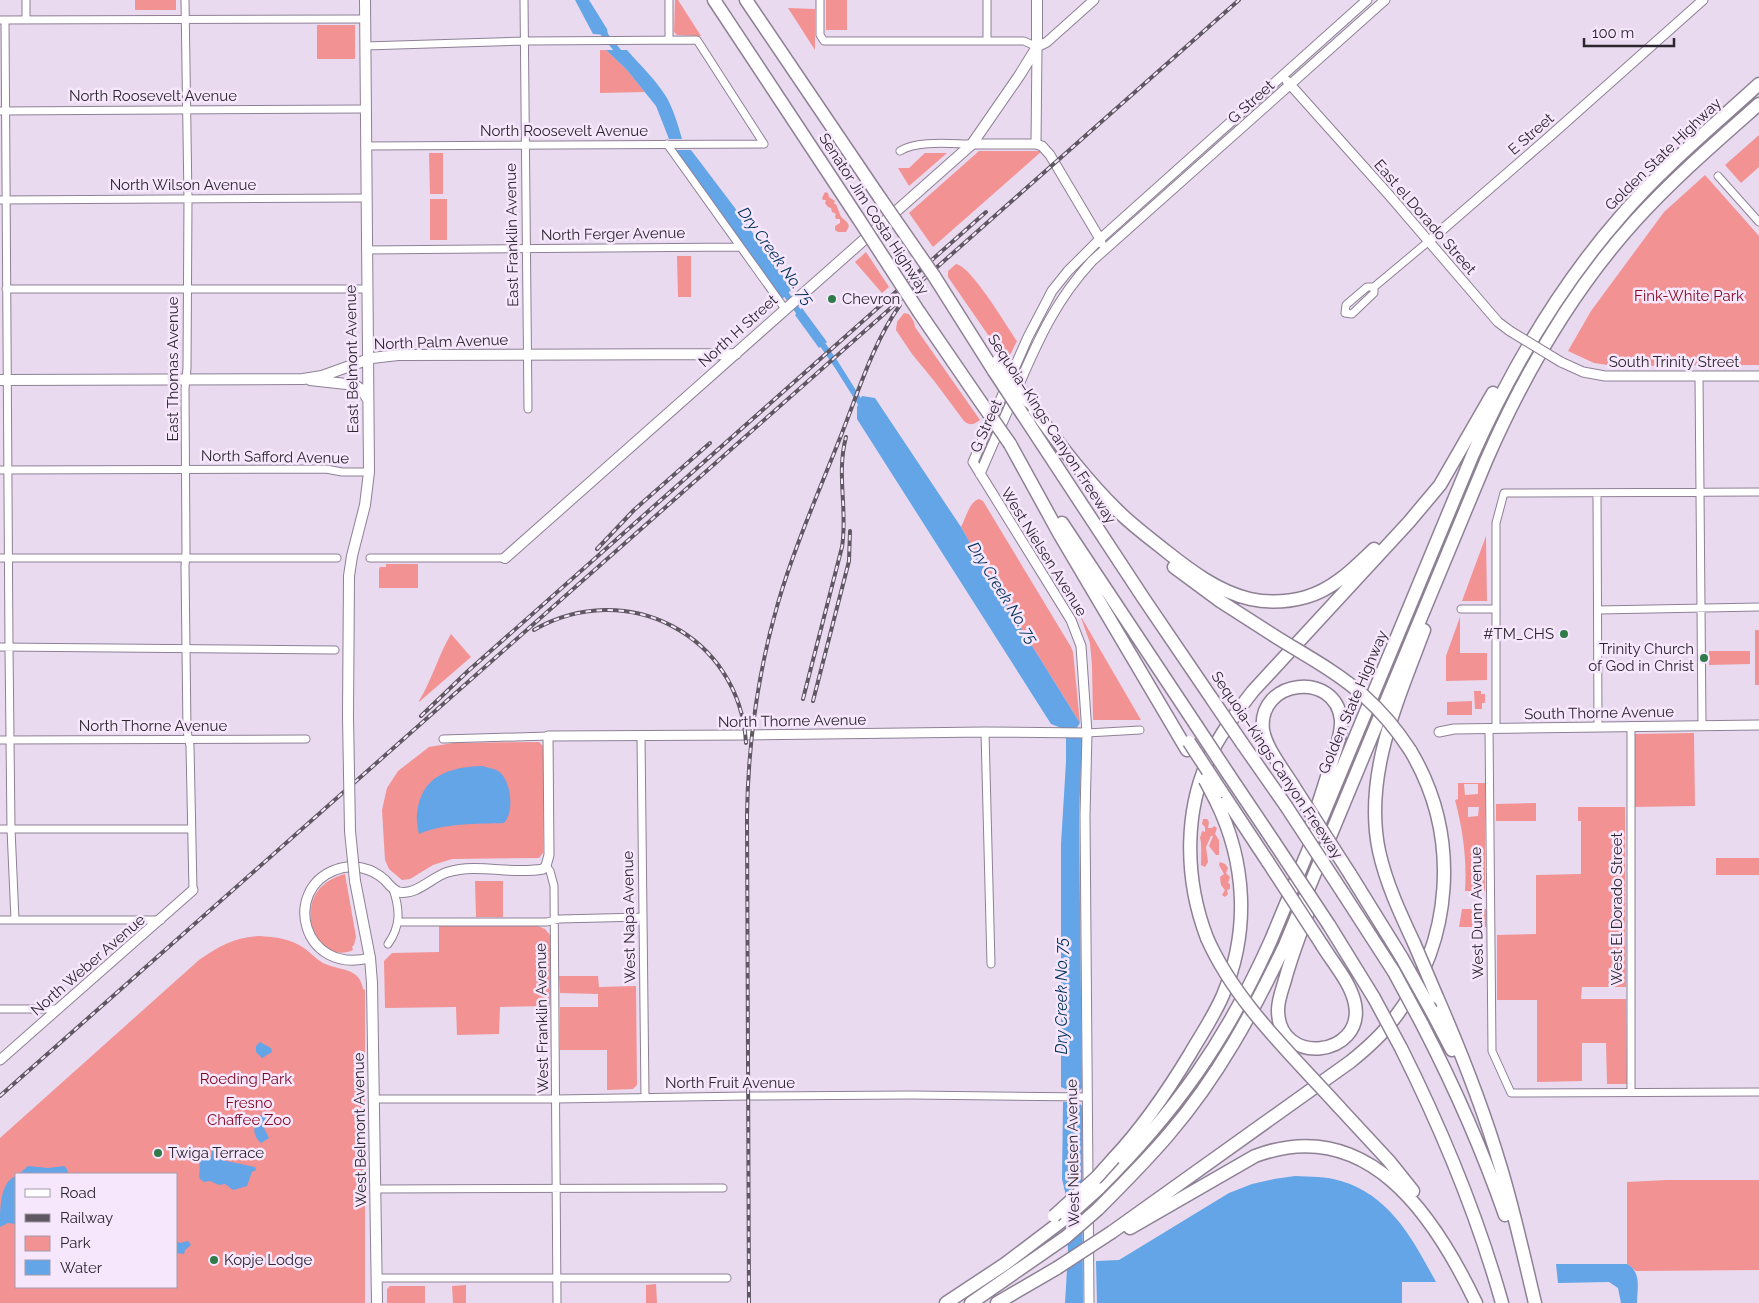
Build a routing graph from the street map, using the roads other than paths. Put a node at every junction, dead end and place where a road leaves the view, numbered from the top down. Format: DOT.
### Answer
graph roads {
  1 [pos="26,0"];
  2 [pos="185,0"];
  3 [pos="365,0"];
  4 [pos="524,0"];
  5 [pos="669,0"];
  6 [pos="714,0"];
  7 [pos="820,0"];
  8 [pos="987,0"];
  9 [pos="1037,0"];
  10 [pos="1094,0"];
  11 [pos="1367,0"];
  12 [pos="1385,0"];
  13 [pos="1703,0"];
  14 [pos="749,3"];
  15 [pos="365,19"];
  16 [pos="3,20"];
  17 [pos="26,20"];
  18 [pos="186,20"];
  19 [pos="669,40"];
  20 [pos="987,40"];
  21 [pos="525,41"];
  22 [pos="365,46"];
  23 [pos="1037,47"];
  24 [pos="1281,76"];
  25 [pos="1759,77"];
  26 [pos="1759,84"];
  27 [pos="1290,86"];
  28 [pos="1759,104"];
  29 [pos="365,109"];
  30 [pos="186,110"];
  31 [pos="3,111"];
  32 [pos="1759,112"];
  33 [pos="670,144"];
  34 [pos="972,144"];
  35 [pos="1036,144"];
  36 [pos="1694,144"];
  37 [pos="525,145"];
  38 [pos="365,146"];
  39 [pos="900,151"];
  40 [pos="1701,156"];
  41 [pos="1718,176"];
  42 [pos="366,198"];
  43 [pos="188,199"];
  44 [pos="3,200"];
  45 [pos="1759,222"];
  46 [pos="1100,239"];
  47 [pos="1428,241"];
  48 [pos="1110,246"];
  49 [pos="740,247"];
  50 [pos="527,249"];
  51 [pos="366,250"];
  52 [pos="1102,253"];
  53 [pos="1374,286"];
  54 [pos="187,288"];
  55 [pos="944,288"];
  56 [pos="6,289"];
  57 [pos="367,289"];
  58 [pos="1550,308"];
  59 [pos="785,309"];
  60 [pos="1028,337"];
  61 [pos="1037,343"];
  62 [pos="528,354"];
  63 [pos="736,354"];
  64 [pos="367,359"];
  65 [pos="1561,362"];
  66 [pos="996,366"];
  67 [pos="1700,376"];
  68 [pos="1759,376"];
  69 [pos="186,379"];
  70 [pos="304,379"];
  71 [pos="4,380"];
  72 [pos="367,398"];
  73 [pos="528,409"];
  74 [pos="1010,444"];
  75 [pos="1486,461"];
  76 [pos="186,469"];
  77 [pos="0,470"];
  78 [pos="9,470"];
  79 [pos="368,472"];
  80 [pos="980,474"];
  81 [pos="1700,492"];
  82 [pos="1759,492"];
  83 [pos="1597,493"];
  84 [pos="1429,498"];
  85 [pos="1118,511"];
  86 [pos="0,558"];
  87 [pos="9,558"];
  88 [pos="337,558"];
  89 [pos="370,558"];
  90 [pos="505,558"];
  91 [pos="186,559"];
  92 [pos="1759,607"];
  93 [pos="1701,608"];
  94 [pos="1461,609"];
  95 [pos="1496,609"];
  96 [pos="1598,610"];
  97 [pos="0,647"];
  98 [pos="9,647"];
  99 [pos="186,648"];
  100 [pos="335,650"];
  101 [pos="348,716"];
  102 [pos="1702,725"];
  103 [pos="1759,725"];
  104 [pos="1631,726"];
  105 [pos="1598,727"];
  106 [pos="1492,728"];
  107 [pos="1140,730"];
  108 [pos="985,732"];
  109 [pos="1440,732"];
  110 [pos="1084,733"];
  111 [pos="548,736"];
  112 [pos="642,736"];
  113 [pos="188,738"];
  114 [pos="306,738"];
  115 [pos="443,739"];
  116 [pos="0,740"];
  117 [pos="11,740"];
  118 [pos="1364,755"];
  119 [pos="1219,796"];
  120 [pos="0,829"];
  121 [pos="11,829"];
  122 [pos="190,829"];
  123 [pos="546,866"];
  124 [pos="393,889"];
  125 [pos="193,890"];
  126 [pos="643,917"];
  127 [pos="0,920"];
  128 [pos="15,920"];
  129 [pos="161,920"];
  130 [pos="554,920"];
  131 [pos="398,922"];
  132 [pos="388,944"];
  133 [pos="370,958"];
  134 [pos="991,964"];
  135 [pos="1252,983"];
  136 [pos="60,1008"];
  137 [pos="0,1009"];
  138 [pos="0,1060"];
  139 [pos="1631,1092"];
  140 [pos="1759,1092"];
  141 [pos="645,1097"];
  142 [pos="1083,1097"];
  143 [pos="375,1099"];
  144 [pos="556,1099"];
  145 [pos="1488,1127"];
  146 [pos="723,1188"];
  147 [pos="557,1189"];
  148 [pos="376,1190"];
  149 [pos="1060,1217"];
  150 [pos="1112,1235"];
  151 [pos="376,1278"];
  152 [pos="557,1278"];
  153 [pos="727,1278"];
  154 [pos="377,1303"];
  155 [pos="557,1303"];
  156 [pos="938,1303"];
  157 [pos="946,1303"];
  158 [pos="971,1303"];
  159 [pos="996,1303"];
  160 [pos="1089,1303"];
  161 [pos="1478,1303"];
  162 [pos="1502,1303"];
  163 [pos="1534,1303"];
  1 -- 17 [label="street"];
  2 -- 18 [label="street, East Thomas Avenue"];
  3 -- 15 [label="main road, East Belmont Avenue"];
  4 -- 21 [label="street, East Franklin Avenue"];
  5 -- 19 [label="street"];
  6 -- 74 [label="highway, Senator Jim Costa Highway, bridge"];
  7 -- 20 [label="street"];
  8 -- 20 [label="street"];
  9 -- 23 [label="main road"];
  10 -- 23 [label="street"];
  11 -- 24 [label="street, G Street"];
  12 -- 27 [label="street, G Street"];
  13 -- 47 [label="street, E Street"];
  14 -- 55 [label="highway, Senator Jim Costa Highway, bridge"];
  15 -- 18 [label="street"];
  15 -- 22 [label="main road, East Belmont Avenue"];
  16 -- 17 [label="street"];
  16 -- 31 [label="street"];
  17 -- 18 [label="street"];
  18 -- 30 [label="street, East Thomas Avenue"];
  19 -- 21 [label="street"];
  19 -- 33 [label="street, North Roosevelt Avenue"];
  20 -- 23 [label="street"];
  21 -- 22 [label="street"];
  21 -- 37 [label="street, East Franklin Avenue"];
  22 -- 29 [label="main road, East Belmont Avenue"];
  23 -- 34 [label="main road, North H Street"];
  23 -- 35 [label="street"];
  24 -- 27 [label="street, East el Dorado Street"];
  24 -- 46 [label="street, G Street"];
  25 -- 36 [label="highway"];
  26 -- 36 [label="highway, Golden State Highway"];
  27 -- 47 [label="street, East el Dorado Street"];
  27 -- 48 [label="street, G Street"];
  28 -- 40 [label="highway, Golden State Highway"];
  29 -- 30 [label="street, North Roosevelt Avenue"];
  29 -- 38 [label="main road, East Belmont Avenue"];
  30 -- 31 [label="street, North Roosevelt Avenue"];
  30 -- 43 [label="street, East Thomas Avenue"];
  31 -- 44 [label="street"];
  32 -- 40 [label="highway"];
  33 -- 37 [label="street, North Roosevelt Avenue"];
  33 -- 49 [label="street"];
  34 -- 35 [label="street"];
  34 -- 39 [label="street"];
  34 -- 59 [label="main road, North H Street"];
  35 -- 46 [label="street"];
  36 -- 58 [label="highway, Golden State Highway"];
  37 -- 38 [label="street, North Roosevelt Avenue"];
  37 -- 50 [label="street, East Franklin Avenue"];
  38 -- 42 [label="main road, East Belmont Avenue"];
  40 -- 75 [label="highway, Golden State Highway"];
  41 -- 45 [label="street"];
  42 -- 43 [label="street, North Wilson Avenue"];
  42 -- 51 [label="main road, East Belmont Avenue"];
  43 -- 44 [label="street, North Wilson Avenue"];
  43 -- 54 [label="street, East Thomas Avenue"];
  44 -- 56 [label="street"];
  46 -- 48 [label="street"];
  46 -- 52 [label="street"];
  46 -- 60 [label="street, G Street"];
  47 -- 53 [label="street, E Street"];
  47 -- 65 [label="street, East el Dorado Street, bridge"];
  48 -- 52 [label="street, G Street"];
  49 -- 50 [label="street, North Ferger Avenue"];
  49 -- 59 [label="street"];
  50 -- 51 [label="street, North Ferger Avenue"];
  50 -- 62 [label="street, East Franklin Avenue"];
  51 -- 57 [label="main road, East Belmont Avenue"];
  52 -- 61 [label="street, G Street"];
  53 -- 53 [label="street, E Street"];
  54 -- 56 [label="street"];
  54 -- 57 [label="street"];
  54 -- 69 [label="street, East Thomas Avenue"];
  55 -- 66 [label="highway, Sequoia–Kings Canyon Freeway"];
  56 -- 71 [label="street"];
  57 -- 64 [label="main road, East Belmont Avenue"];
  58 -- 84 [label="highway"];
  58 -- 135 [label="highway, Golden State Highway"];
  59 -- 63 [label="main road, North H Street"];
  60 -- 61 [label="street"];
  60 -- 80 [label="street, G Street"];
  61 -- 80 [label="street, G Street"];
  62 -- 63 [label="main road, North Palm Avenue"];
  62 -- 64 [label="main road, North Palm Avenue"];
  62 -- 73 [label="street, East Franklin Avenue"];
  63 -- 90 [label="main road, North H Street"];
  64 -- 70 [label="main road, North Palm Avenue"];
  64 -- 72 [label="main road, East Belmont Avenue"];
  65 -- 67 [label="street, South Trinity Street"];
  66 -- 85 [label="highway, bridge"];
  66 -- 163 [label="highway, Sequoia–Kings Canyon Freeway, bridge"];
  67 -- 68 [label="street, South Trinity Street"];
  67 -- 81 [label="street"];
  69 -- 70 [label="main road, North Palm Avenue"];
  69 -- 71 [label="main road, North Palm Avenue"];
  69 -- 76 [label="street, East Thomas Avenue"];
  70 -- 72 [label="main road"];
  71 -- 78 [label="street"];
  72 -- 79 [label="main road, East Belmont Avenue"];
  74 -- 119 [label="highway, bridge"];
  74 -- 162 [label="highway, bridge"];
  75 -- 118 [label="highway, Golden State Highway"];
  75 -- 145 [label="highway, bridge"];
  76 -- 78 [label="street, North Safford Avenue"];
  76 -- 79 [label="street, North Safford Avenue"];
  76 -- 91 [label="street, East Thomas Avenue"];
  77 -- 78 [label="street, North Safford Avenue"];
  78 -- 87 [label="street"];
  79 -- 101 [label="main road, East Belmont Avenue"];
  80 -- 110 [label="street, West Nielsen Avenue"];
  81 -- 82 [label="street"];
  81 -- 83 [label="street"];
  81 -- 93 [label="street"];
  83 -- 95 [label="street, West Dunn Avenue"];
  83 -- 96 [label="street"];
  84 -- 85 [label="highway"];
  84 -- 161 [label="highway, bridge"];
  85 -- 150 [label="highway, bridge"];
  86 -- 87 [label="street"];
  87 -- 91 [label="street"];
  87 -- 98 [label="street"];
  88 -- 91 [label="street"];
  89 -- 90 [label="street"];
  91 -- 99 [label="street, East Thomas Avenue"];
  92 -- 93 [label="street"];
  93 -- 96 [label="street"];
  93 -- 102 [label="street"];
  94 -- 95 [label="street"];
  95 -- 106 [label="street, West Dunn Avenue"];
  96 -- 105 [label="street"];
  97 -- 98 [label="street"];
  98 -- 99 [label="street"];
  98 -- 117 [label="street"];
  99 -- 100 [label="street"];
  99 -- 113 [label="street, East Thomas Avenue"];
  101 -- 133 [label="main road, West Belmont Avenue, bridge"];
  102 -- 103 [label="street, South Thorne Avenue"];
  102 -- 104 [label="street, South Thorne Avenue"];
  104 -- 105 [label="street, South Thorne Avenue"];
  104 -- 139 [label="street, West El Dorado Street"];
  105 -- 106 [label="street, South Thorne Avenue"];
  106 -- 109 [label="street, South Thorne Avenue"];
  106 -- 139 [label="street, West Dunn Avenue"];
  107 -- 110 [label="street, North Thorne Avenue"];
  108 -- 110 [label="street, North Thorne Avenue"];
  108 -- 112 [label="street, North Thorne Avenue"];
  108 -- 134 [label="street"];
  110 -- 142 [label="street, West Nielsen Avenue"];
  111 -- 112 [label="street, North Thorne Avenue"];
  111 -- 115 [label="street, North Thorne Avenue"];
  111 -- 123 [label="street, West Franklin Avenue"];
  112 -- 126 [label="street, West Napa Avenue"];
  113 -- 114 [label="street, North Thorne Avenue"];
  113 -- 117 [label="street, North Thorne Avenue"];
  113 -- 122 [label="street, East Thomas Avenue"];
  116 -- 117 [label="street, North Thorne Avenue"];
  117 -- 121 [label="street"];
  118 -- 119 [label="highway, bridge"];
  118 -- 158 [label="highway, Golden State Highway, bridge"];
  119 -- 149 [label="highway, bridge"];
  120 -- 121 [label="street"];
  121 -- 122 [label="street"];
  121 -- 128 [label="street"];
  122 -- 125 [label="street, East Thomas Avenue"];
  123 -- 124 [label="street"];
  123 -- 130 [label="street, West Franklin Avenue"];
  124 -- 131 [label="street"];
  124 -- 133 [label="street"];
  125 -- 129 [label="street, North Weber Avenue"];
  126 -- 130 [label="street"];
  126 -- 141 [label="street, West Napa Avenue"];
  127 -- 128 [label="street"];
  128 -- 129 [label="street"];
  129 -- 136 [label="street, North Weber Avenue"];
  130 -- 131 [label="street"];
  130 -- 144 [label="street, West Franklin Avenue"];
  131 -- 132 [label="street"];
  133 -- 143 [label="main road, West Belmont Avenue"];
  135 -- 145 [label="highway, bridge"];
  135 -- 149 [label="highway, Golden State Highway, bridge"];
  136 -- 137 [label="street"];
  136 -- 138 [label="street, North Weber Avenue"];
  139 -- 140 [label="street"];
  141 -- 142 [label="street, North Fruit Avenue"];
  141 -- 144 [label="street, North Fruit Avenue"];
  142 -- 160 [label="street, West Nielsen Avenue"];
  143 -- 144 [label="street, North Fruit Avenue"];
  143 -- 148 [label="main road, West Belmont Avenue"];
  144 -- 147 [label="street, West Franklin Avenue"];
  145 -- 163 [label="highway"];
  146 -- 147 [label="street"];
  147 -- 148 [label="street"];
  147 -- 152 [label="street, West Franklin Avenue"];
  148 -- 151 [label="main road, West Belmont Avenue"];
  149 -- 156 [label="highway"];
  149 -- 157 [label="highway, Golden State Highway"];
  150 -- 159 [label="highway, bridge"];
  150 -- 161 [label="highway"];
  151 -- 152 [label="street"];
  151 -- 154 [label="main road, West Belmont Avenue"];
  152 -- 153 [label="street"];
  152 -- 155 [label="street, West Franklin Avenue"];
}
